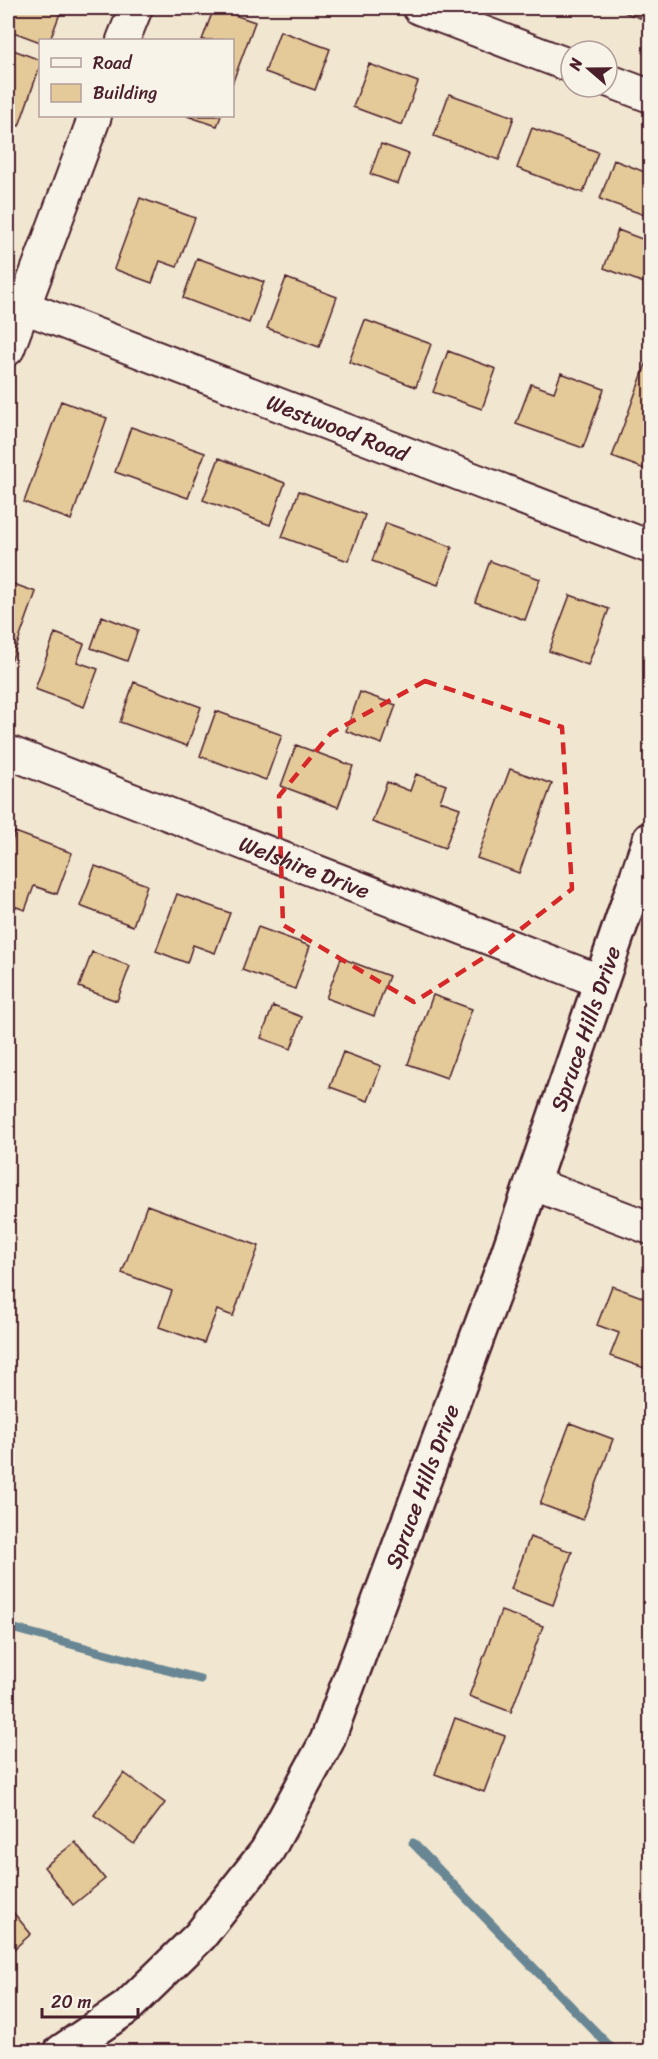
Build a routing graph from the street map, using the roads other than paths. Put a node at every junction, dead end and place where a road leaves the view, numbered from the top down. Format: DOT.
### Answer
graph roads {
  1 [pos="136,8"];
  2 [pos="419,8"];
  3 [pos="123,39"];
  4 [pos="559,61"];
  5 [pos="619,84"];
  6 [pos="651,96"];
  7 [pos="95,117"];
  8 [pos="24,307"];
  9 [pos="8,349"];
  10 [pos="651,547"];
  11 [pos="8,752"];
  12 [pos="651,839"];
  13 [pos="602,982"];
  14 [pos="531,1184"];
  15 [pos="651,1228"];
  16 [pos="61,2052"];
  1 -- 3 [label="street"];
  2 -- 4 [label="street"];
  5 -- 6 [label="street"];
  7 -- 8 [label="street"];
  8 -- 9 [label="street"];
  8 -- 10 [label="street, Westwood Road"];
  11 -- 13 [label="street, Welshire Drive"];
  12 -- 13 [label="main road, Spruce Hills Drive"];
  13 -- 14 [label="main road, Spruce Hills Drive"];
  14 -- 15 [label="street"];
  14 -- 16 [label="main road, Spruce Hills Drive"];
}
